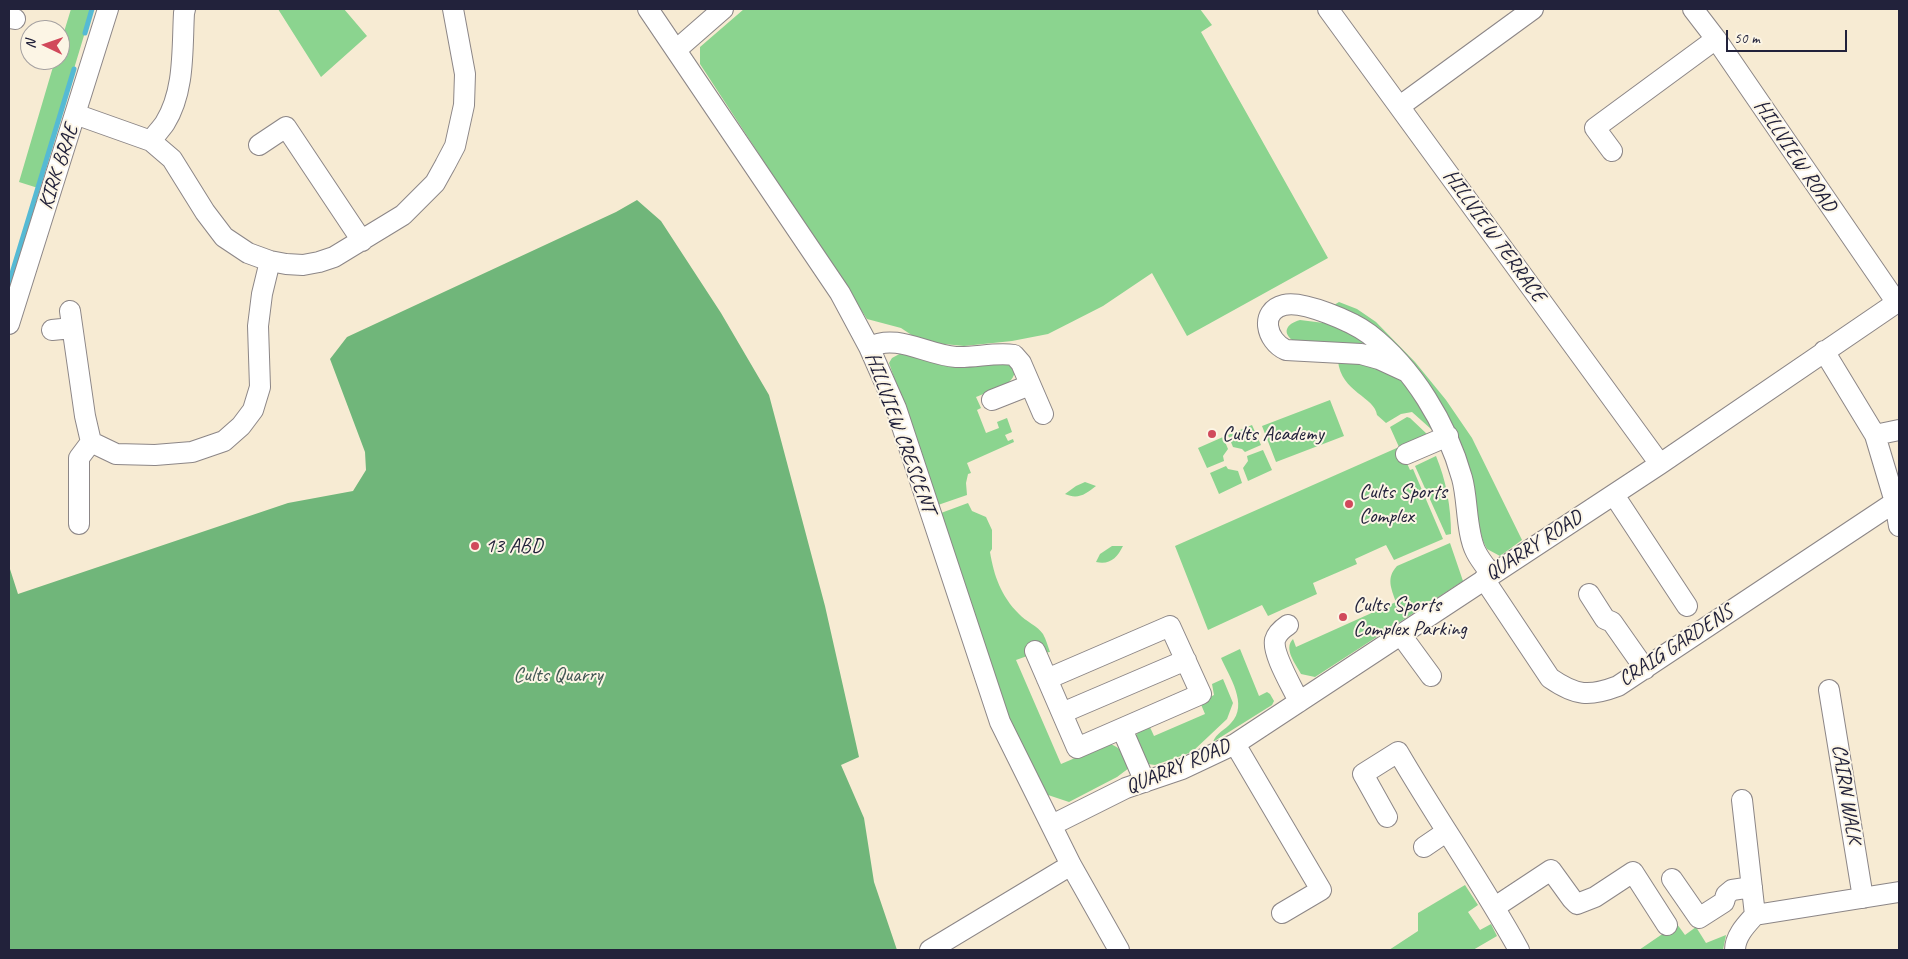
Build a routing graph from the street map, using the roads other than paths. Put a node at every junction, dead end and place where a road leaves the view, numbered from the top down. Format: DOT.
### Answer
graph roads {
  1 [pos="108,9"];
  2 [pos="185,9"];
  3 [pos="453,9"];
  4 [pos="648,9"];
  5 [pos="723,9"];
  6 [pos="1328,9"];
  7 [pos="1533,9"];
  8 [pos="1693,9"];
  9 [pos="1716,39"];
  10 [pos="676,50"];
  11 [pos="1400,106"];
  12 [pos="75,114"];
  13 [pos="151,141"];
  14 [pos="259,145"];
  15 [pos="1612,151"];
  16 [pos="362,241"];
  17 [pos="270,261"];
  18 [pos="1898,302"];
  19 [pos="10,314"];
  20 [pos="52,330"];
  21 [pos="869,347"];
  22 [pos="1824,351"];
  23 [pos="1405,371"];
  24 [pos="1030,385"];
  25 [pos="992,400"];
  26 [pos="1042,414"];
  27 [pos="1899,430"];
  28 [pos="1875,435"];
  29 [pos="1448,436"];
  30 [pos="91,442"];
  31 [pos="1406,454"];
  32 [pos="1660,464"];
  33 [pos="1614,495"];
  34 [pos="1895,502"];
  35 [pos="79,524"];
  36 [pos="1899,526"];
  37 [pos="1488,577"];
  38 [pos="1589,594"];
  39 [pos="1687,606"];
  40 [pos="1288,625"];
  41 [pos="1400,635"];
  42 [pos="1036,651"];
  43 [pos="1186,660"];
  44 [pos="1645,669"];
  45 [pos="1431,676"];
  46 [pos="1047,679"];
  47 [pos="1829,690"];
  48 [pos="1299,702"];
  49 [pos="1062,713"];
  50 [pos="1122,729"];
  51 [pos="1235,744"];
  52 [pos="1145,782"];
  53 [pos="1742,800"];
  54 [pos="1387,817"];
  55 [pos="1052,825"];
  56 [pos="1446,832"];
  57 [pos="1424,847"];
  58 [pos="1071,865"];
  59 [pos="1672,879"];
  60 [pos="1752,887"];
  61 [pos="1899,892"];
  62 [pos="1863,898"];
  63 [pos="1495,907"];
  64 [pos="1282,913"];
  65 [pos="1756,916"];
  66 [pos="1667,925"];
  67 [pos="930,950"];
  68 [pos="1119,950"];
  69 [pos="1519,950"];
  70 [pos="1735,950"];
  1 -- 12 [label="street, KIRK BRAE"];
  2 -- 13 [label="street"];
  3 -- 16 [label="street"];
  4 -- 10 [label="street, HILLVIEW CRESCENT"];
  5 -- 10 [label="street"];
  6 -- 11 [label="street, HILLVIEW TERRACE"];
  7 -- 11 [label="street"];
  8 -- 9 [label="street, HILLVIEW ROAD"];
  9 -- 15 [label="street"];
  9 -- 18 [label="street, HILLVIEW ROAD"];
  10 -- 21 [label="street, HILLVIEW CRESCENT"];
  11 -- 32 [label="street, HILLVIEW TERRACE"];
  12 -- 13 [label="street"];
  12 -- 19 [label="street, KIRK BRAE"];
  13 -- 17 [label="street"];
  14 -- 16 [label="street"];
  16 -- 17 [label="street"];
  17 -- 30 [label="street"];
  18 -- 22 [label="street, QUARRY ROAD"];
  20 -- 30 [label="street"];
  21 -- 24 [label="street"];
  21 -- 55 [label="street, HILLVIEW CRESCENT"];
  22 -- 28 [label="street"];
  22 -- 32 [label="street, QUARRY ROAD"];
  23 -- 23 [label="street, CRAIG GARDENS"];
  23 -- 29 [label="street, CRAIG GARDENS"];
  24 -- 25 [label="street"];
  24 -- 26 [label="street"];
  27 -- 28 [label="street"];
  28 -- 34 [label="street"];
  29 -- 31 [label="street"];
  29 -- 37 [label="street, CRAIG GARDENS"];
  30 -- 35 [label="street"];
  32 -- 33 [label="street, QUARRY ROAD"];
  33 -- 37 [label="street, QUARRY ROAD"];
  33 -- 39 [label="street"];
  34 -- 36 [label="street"];
  34 -- 44 [label="street, CRAIG GARDENS"];
  37 -- 41 [label="street, QUARRY ROAD"];
  37 -- 44 [label="street, CRAIG GARDENS"];
  38 -- 44 [label="street"];
  40 -- 48 [label="street"];
  41 -- 45 [label="street"];
  41 -- 48 [label="street, QUARRY ROAD"];
  42 -- 46 [label="street"];
  43 -- 46 [label="street"];
  43 -- 49 [label="street"];
  43 -- 50 [label="street"];
  46 -- 49 [label="street"];
  47 -- 62 [label="street, CAIRN WALK"];
  48 -- 51 [label="street, QUARRY ROAD"];
  49 -- 50 [label="street"];
  50 -- 52 [label="street"];
  51 -- 52 [label="street, QUARRY ROAD"];
  51 -- 64 [label="street"];
  52 -- 55 [label="street, QUARRY ROAD"];
  53 -- 60 [label="street"];
  54 -- 56 [label="street"];
  55 -- 58 [label="street, HILLVIEW CRESCENT"];
  56 -- 57 [label="street"];
  56 -- 63 [label="street"];
  58 -- 67 [label="street"];
  58 -- 68 [label="street, HILLVIEW CRESCENT"];
  59 -- 60 [label="street"];
  60 -- 65 [label="street"];
  61 -- 62 [label="street"];
  62 -- 65 [label="street"];
  63 -- 66 [label="street"];
  63 -- 69 [label="street"];
  65 -- 70 [label="street"];
}
